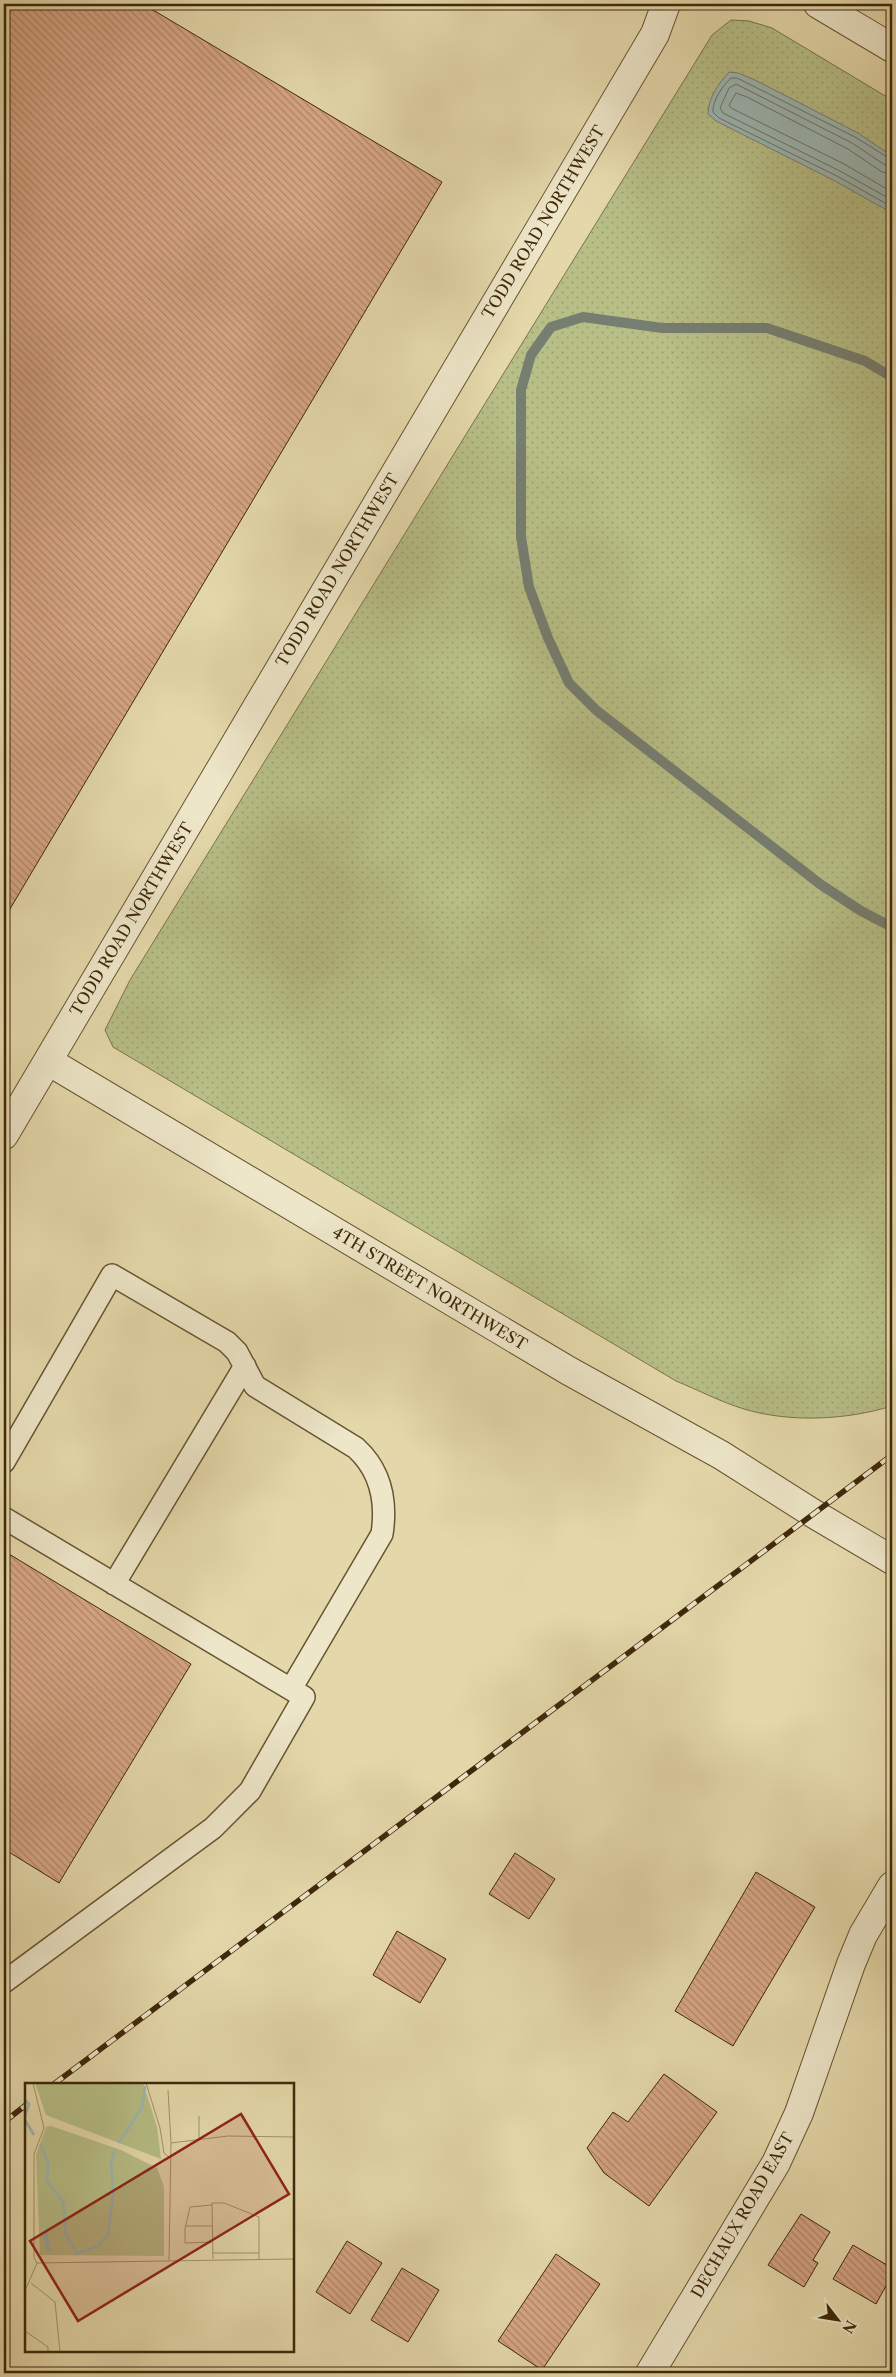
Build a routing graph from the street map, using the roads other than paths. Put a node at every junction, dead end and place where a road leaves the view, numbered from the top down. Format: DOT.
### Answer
graph roads {
  1 [pos="666,4"];
  2 [pos="818,4"];
  3 [pos="892,48"];
  4 [pos="48,1061"];
  5 [pos="4,1135"];
  6 [pos="244,1366"];
  7 [pos="4,1462"];
  8 [pos="4,1518"];
  9 [pos="892,1560"];
  10 [pos="114,1584"];
  11 [pos="291,1689"];
  12 [pos="890,1897"];
  13 [pos="4,1982"];
  14 [pos="650,2373"];
  1 -- 4 [label="street, TODD ROAD NORTHWEST"];
  2 -- 3 [label="street"];
  4 -- 5 [label="street, TODD ROAD NORTHWEST"];
  4 -- 9 [label="street, 4TH STREET NORTHWEST"];
  6 -- 7 [label="lane"];
  6 -- 10 [label="lane"];
  6 -- 11 [label="lane"];
  8 -- 10 [label="lane"];
  10 -- 11 [label="lane"];
  11 -- 13 [label="lane"];
  12 -- 14 [label="street, DECHAUX ROAD EAST"];
}
